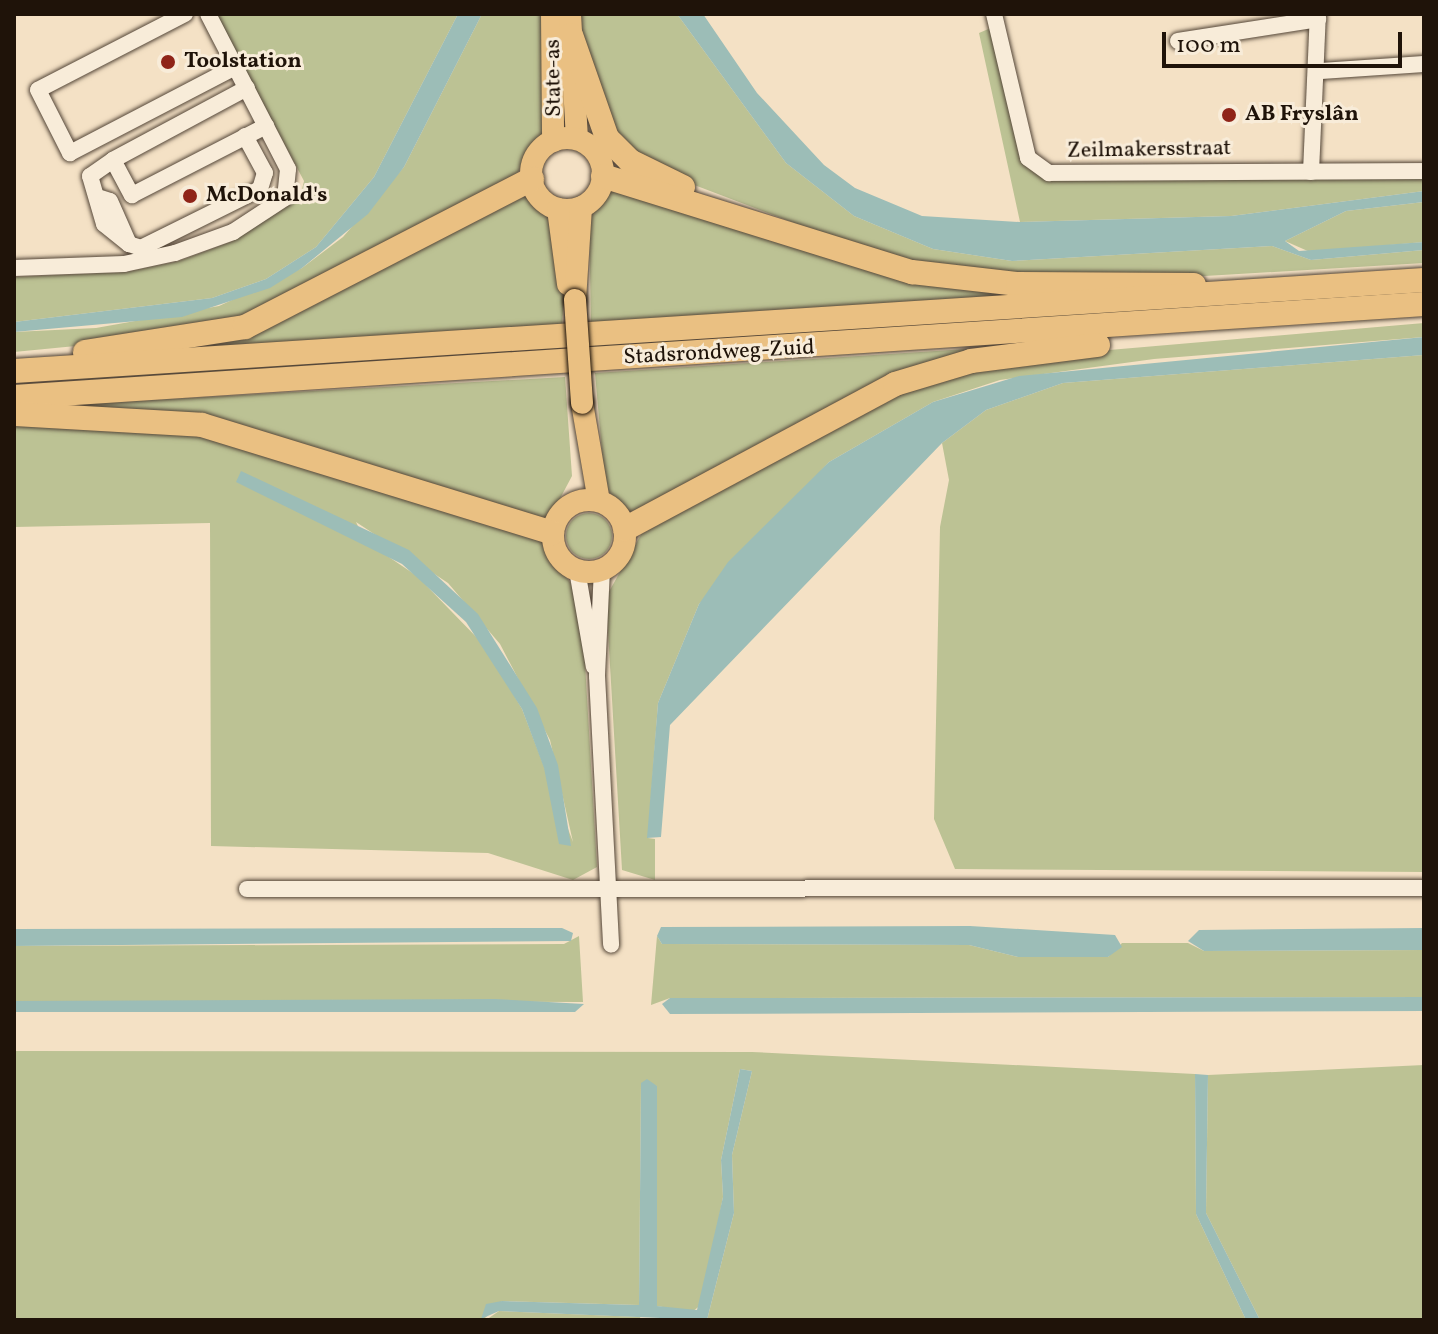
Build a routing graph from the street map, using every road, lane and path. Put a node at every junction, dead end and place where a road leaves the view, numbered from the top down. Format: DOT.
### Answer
graph roads {
  1 [pos="185,14"];
  2 [pos="208,14"];
  3 [pos="552,14"];
  4 [pos="994,14"];
  5 [pos="1318,16"];
  6 [pos="570,24"];
  7 [pos="1178,41"];
  8 [pos="1424,64"];
  9 [pos="235,67"];
  10 [pos="1321,71"];
  11 [pos="247,88"];
  12 [pos="266,126"];
  13 [pos="245,136"];
  14 [pos="577,139"];
  15 [pos="553,141"];
  16 [pos="113,160"];
  17 [pos="1424,171"];
  18 [pos="1311,172"];
  19 [pos="603,176"];
  20 [pos="532,179"];
  21 [pos="581,207"];
  22 [pos="558,209"];
  23 [pos="724,209"];
  24 [pos="14,268"];
  25 [pos="1424,280"];
  26 [pos="1292,294"];
  27 [pos="575,300"];
  28 [pos="1424,304"];
  29 [pos="1262,320"];
  30 [pos="14,358"];
  31 [pos="14,371"];
  32 [pos="14,397"];
  33 [pos="582,403"];
  34 [pos="14,414"];
  35 [pos="599,501"];
  36 [pos="574,502"];
  37 [pos="625,529"];
  38 [pos="552,533"];
  39 [pos="602,569"];
  40 [pos="577,570"];
  41 [pos="597,676"];
  42 [pos="610,888"];
  43 [pos="1424,888"];
  44 [pos="247,889"];
  45 [pos="611,945"];
  1 -- 9 [label="street"];
  2 -- 9 [label="street"];
  3 -- 15 [label="main road, State-as"];
  4 -- 18 [label="street, Zeilmakersstraat"];
  5 -- 7 [label="street"];
  5 -- 10 [label="street"];
  6 -- 14 [label="main road, State-as"];
  6 -- 23 [label="highway"];
  8 -- 10 [label="street"];
  9 -- 11 [label="street"];
  10 -- 18 [label="street"];
  11 -- 12 [label="street"];
  11 -- 16 [label="street"];
  12 -- 13 [label="street"];
  12 -- 24 [label="street"];
  13 -- 16 [label="street"];
  13 -- 16 [label="street"];
  14 -- 15 [label="main road"];
  14 -- 19 [label="main road"];
  15 -- 20 [label="main road"];
  17 -- 18 [label="street, Zeilmakersstraat"];
  19 -- 21 [label="main road"];
  19 -- 23 [label="highway"];
  20 -- 22 [label="main road"];
  20 -- 30 [label="highway"];
  21 -- 22 [label="main road"];
  21 -- 27 [label="main road"];
  22 -- 27 [label="main road"];
  23 -- 26 [label="highway"];
  25 -- 26 [label="highway, Stadsrondweg-Zuid"];
  26 -- 31 [label="highway, Stadsrondweg-Zuid"];
  27 -- 33 [label="main road, bridge"];
  28 -- 29 [label="highway, Stadsrondweg-Zuid"];
  29 -- 32 [label="highway, Stadsrondweg-Zuid"];
  29 -- 37 [label="highway"];
  33 -- 35 [label="main road"];
  33 -- 36 [label="main road"];
  34 -- 38 [label="highway"];
  35 -- 36 [label="main road"];
  35 -- 37 [label="main road"];
  36 -- 38 [label="main road"];
  37 -- 39 [label="main road"];
  38 -- 40 [label="main road"];
  39 -- 40 [label="main road"];
  39 -- 41 [label="street"];
  40 -- 41 [label="street"];
  41 -- 42 [label="street"];
  42 -- 43 [label="street"];
  42 -- 44 [label="street"];
  42 -- 45 [label="street"];
}
